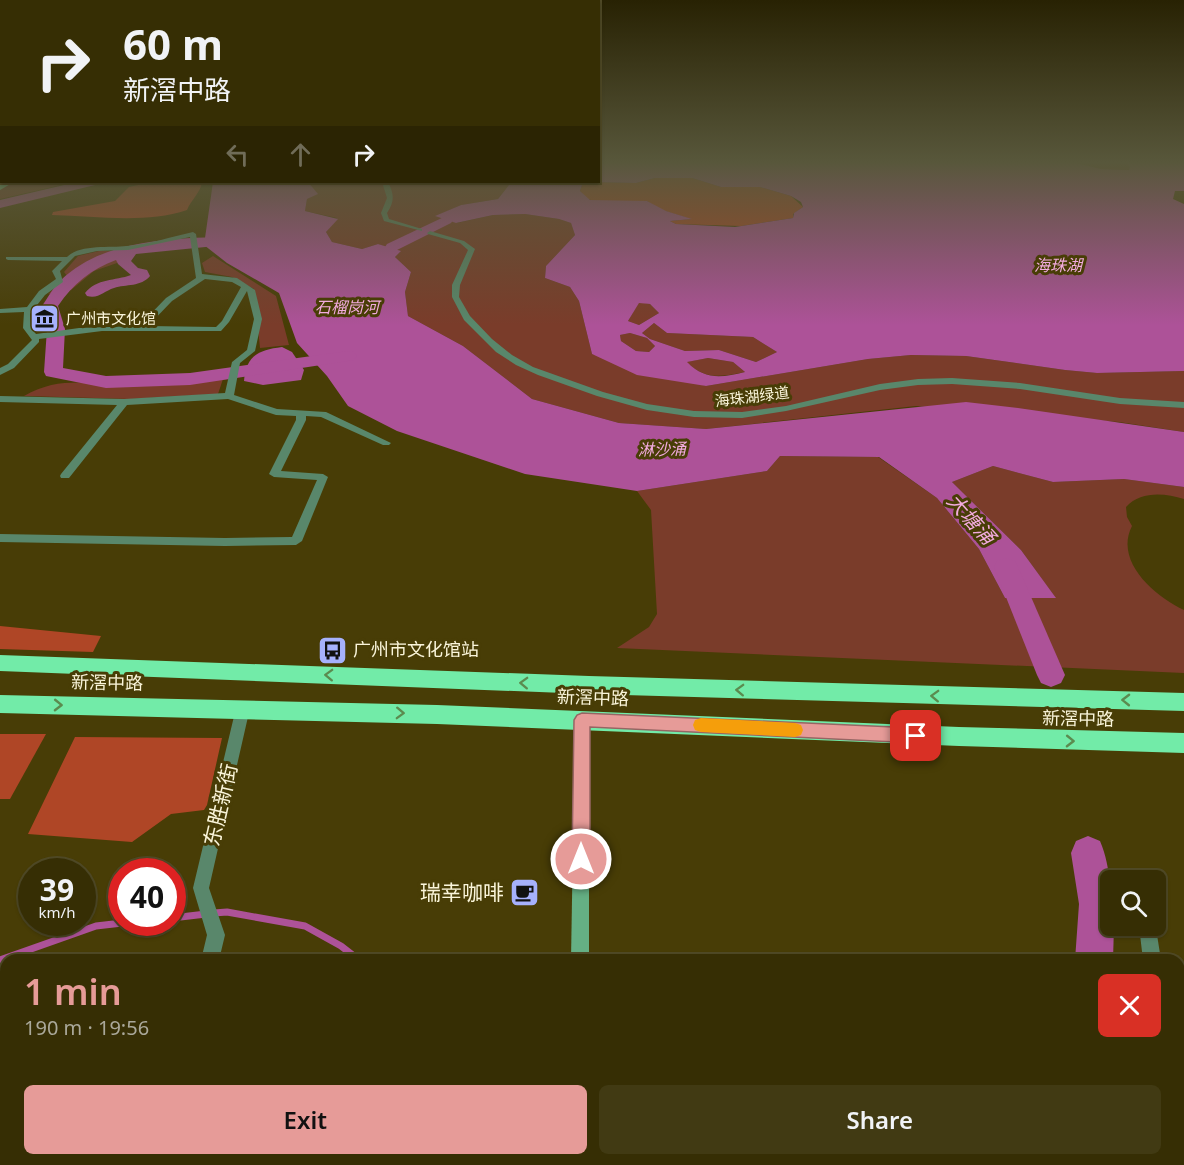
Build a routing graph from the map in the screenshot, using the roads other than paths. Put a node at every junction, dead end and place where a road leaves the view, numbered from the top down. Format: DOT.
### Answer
graph roads {
  1 [pos="385,216"];
  2 [pos="8,258"];
  3 [pos="69,259"];
  4 [pos="203,277"];
  5 [pos="245,287"];
  6 [pos="30,309"];
  7 [pos="0,311"];
  8 [pos="141,328"];
  9 [pos="34,337"];
  10 [pos="0,372"];
  11 [pos="229,396"];
  12 [pos="0,399"];
  13 [pos="124,402"];
  14 [pos="1184,405"];
  15 [pos="301,413"];
  16 [pos="386,443"];
  17 [pos="65,476"];
  18 [pos="0,538"];
  19 [pos="0,663"];
  20 [pos="1184,702"];
  21 [pos="0,704"];
  22 [pos="243,708"];
  23 [pos="582,720"];
  24 [pos="1184,743"];
  25 [pos="1149,936"];
  26 [pos="211,954"];
  27 [pos="580,954"];
  28 [pos="1151,954"];
  1 -- 14 [label="street, 海珠湖绿道"];
  2 -- 3 [label="street"];
  3 -- 4 [label="street"];
  3 -- 6 [label="street"];
  4 -- 5 [label="street"];
  4 -- 8 [label="street"];
  5 -- 8 [label="street"];
  5 -- 11 [label="street"];
  6 -- 7 [label="street"];
  6 -- 9 [label="street"];
  8 -- 9 [label="street"];
  9 -- 10 [label="street"];
  11 -- 13 [label="street"];
  11 -- 15 [label="street"];
  12 -- 13 [label="street"];
  13 -- 17 [label="street"];
  15 -- 16 [label="street"];
  15 -- 18 [label="street"];
  20 -- 19 [label="highway, 新滘中路, one-way"];
  21 -- 22 [label="highway, 新滘中路, one-way"];
  22 -- 23 [label="highway, 新滘中路, one-way"];
  22 -- 26 [label="street, 东胜新街"];
  23 -- 24 [label="highway, 新滘中路, one-way"];
  23 -- 27 [label="street"];
  25 -- 28 [label="street"];
}
